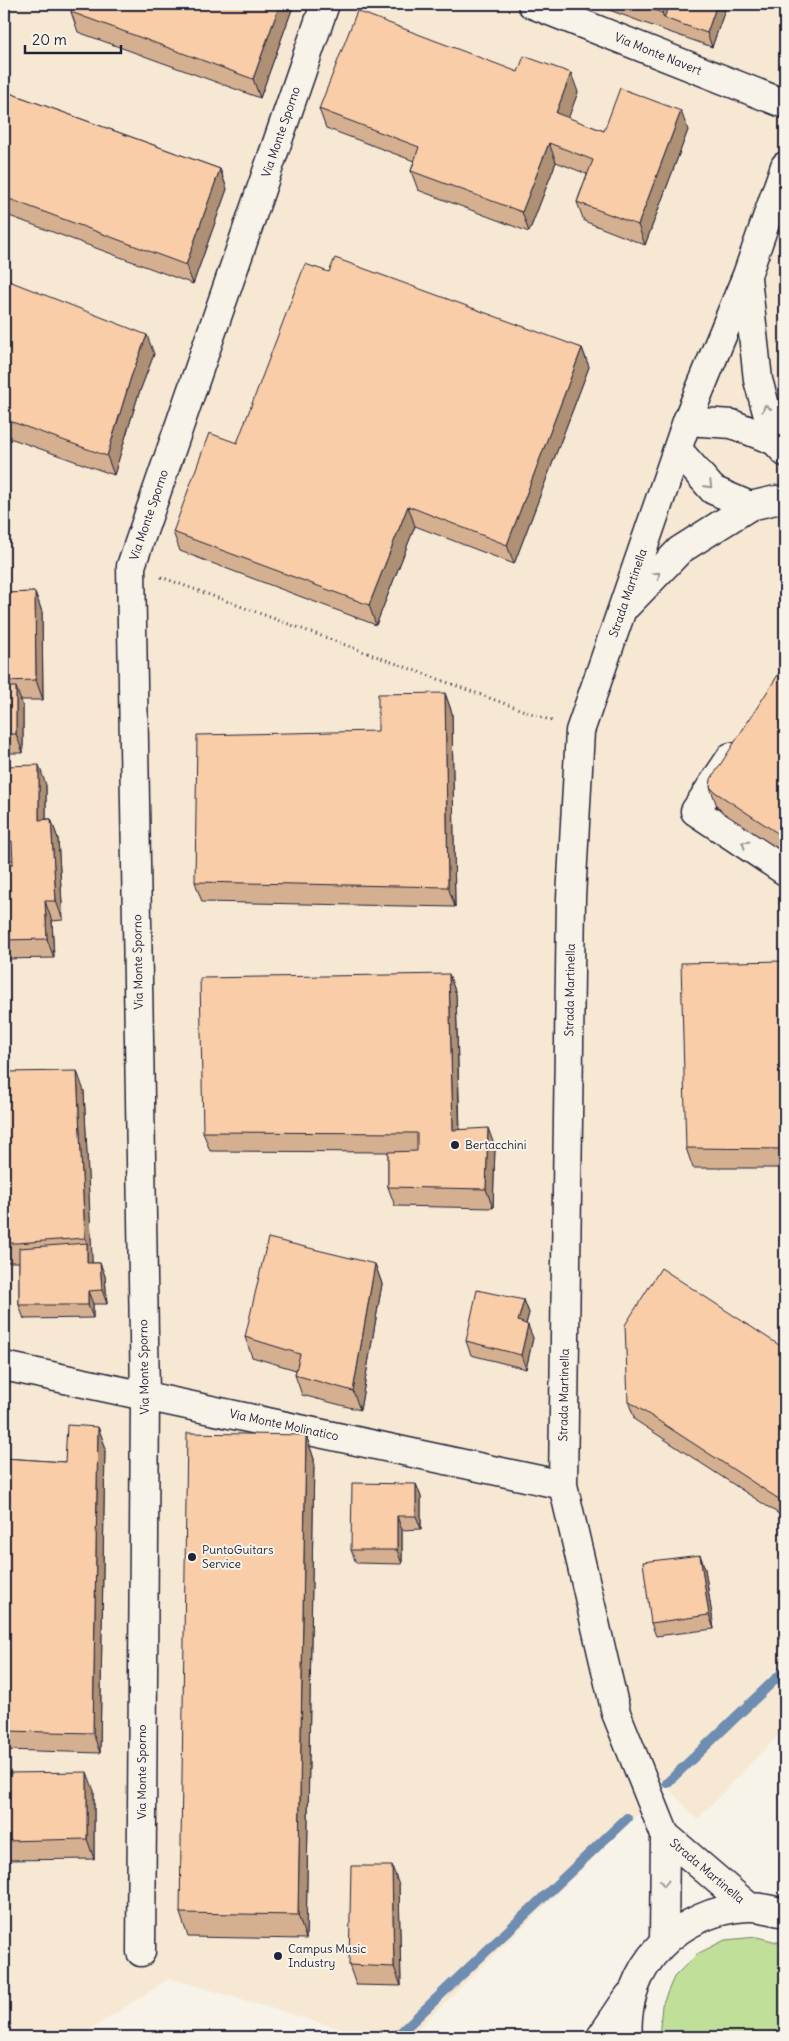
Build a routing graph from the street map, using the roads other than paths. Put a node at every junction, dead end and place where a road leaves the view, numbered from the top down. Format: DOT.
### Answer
graph roads {
  1 [pos="326,4"];
  2 [pos="532,4"];
  3 [pos="785,104"];
  4 [pos="785,166"];
  5 [pos="747,275"];
  6 [pos="687,421"];
  7 [pos="780,446"];
  8 [pos="678,450"];
  9 [pos="785,500"];
  10 [pos="750,506"];
  11 [pos="622,610"];
  12 [pos="743,740"];
  13 [pos="785,871"];
  14 [pos="4,1366"];
  15 [pos="145,1396"];
  16 [pos="563,1485"];
  17 [pos="665,1835"];
  18 [pos="749,1907"];
  19 [pos="785,1913"];
  20 [pos="664,1941"];
  21 [pos="141,1952"];
  22 [pos="633,1990"];
  23 [pos="601,2037"];
  24 [pos="628,2037"];
  1 -- 15 [label="street, Via Monte Sporno"];
  2 -- 3 [label="street, Via Monte Navert"];
  4 -- 5 [label="street, Strada Martinella"];
  5 -- 6 [label="street, Strada Martinella"];
  7 -- 5 [label="street, one-way"];
  6 -- 7 [label="street"];
  6 -- 8 [label="street, Strada Martinella"];
  8 -- 10 [label="street, one-way"];
  8 -- 11 [label="street, Strada Martinella"];
  9 -- 10 [label="street"];
  11 -- 10 [label="street, one-way"];
  11 -- 16 [label="street, Strada Martinella"];
  13 -- 12 [label="street, one-way"];
  14 -- 15 [label="street, Via Monte Molinatico"];
  15 -- 16 [label="street, Via Monte Molinatico"];
  15 -- 21 [label="street, Via Monte Sporno"];
  16 -- 17 [label="street, Strada Martinella"];
  17 -- 18 [label="street, Strada Martinella"];
  17 -- 20 [label="street, Strada Martinella, one-way"];
  18 -- 19 [label="street, Strada Martinella"];
  18 -- 20 [label="street, Strada Martinella"];
  20 -- 22 [label="street, Strada Martinella"];
  22 -- 23 [label="street"];
  22 -- 24 [label="street, Strada Martinella"];
}
